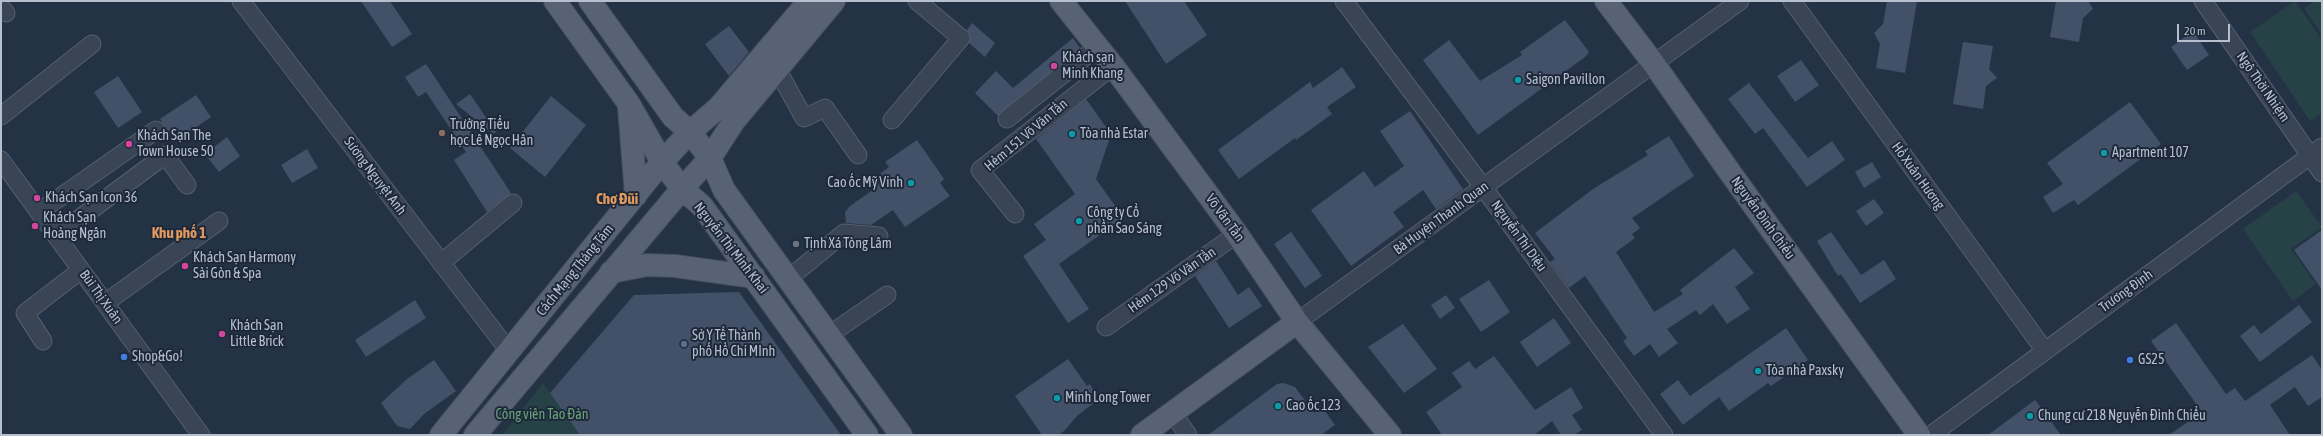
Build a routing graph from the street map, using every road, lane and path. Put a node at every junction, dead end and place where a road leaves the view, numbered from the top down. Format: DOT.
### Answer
graph roads {
  1 [pos="241,1"];
  2 [pos="555,1"];
  3 [pos="590,1"];
  4 [pos="809,1"];
  5 [pos="834,1"];
  6 [pos="917,1"];
  7 [pos="1061,1"];
  8 [pos="1344,1"];
  9 [pos="1606,1"];
  10 [pos="1740,1"];
  11 [pos="1792,1"];
  12 [pos="2203,1"];
  13 [pos="92,44"];
  14 [pos="1097,47"];
  15 [pos="1654,64"];
  16 [pos="1113,66"];
  17 [pos="777,69"];
  18 [pos="629,104"];
  19 [pos="1,116"];
  20 [pos="1007,119"];
  21 [pos="892,120"];
  22 [pos="156,130"];
  23 [pos="690,132"];
  24 [pos="2316,152"];
  25 [pos="858,155"];
  26 [pos="710,158"];
  27 [pos="1,160"];
  28 [pos="662,162"];
  29 [pos="2322,173"];
  30 [pos="187,185"];
  31 [pos="1483,188"];
  32 [pos="682,189"];
  33 [pos="636,195"];
  34 [pos="513,203"];
  35 [pos="39,212"];
  36 [pos="1015,214"];
  37 [pos="219,221"];
  38 [pos="1237,234"];
  39 [pos="56,236"];
  40 [pos="879,236"];
  41 [pos="441,263"];
  42 [pos="81,270"];
  43 [pos="611,272"];
  44 [pos="754,277"];
  45 [pos="788,279"];
  46 [pos="887,295"];
  47 [pos="105,303"];
  48 [pos="1297,322"];
  49 [pos="1106,327"];
  50 [pos="829,336"];
  51 [pos="42,342"];
  52 [pos="509,351"];
  53 [pos="2045,351"];
  54 [pos="1173,412"];
  55 [pos="196,433"];
  56 [pos="441,435"];
  57 [pos="475,435"];
  58 [pos="867,435"];
  59 [pos="901,435"];
  60 [pos="1142,435"];
  61 [pos="1188,435"];
  62 [pos="1390,435"];
  63 [pos="1664,435"];
  64 [pos="1919,435"];
  65 [pos="1931,435"];
  1 -- 41 [label="street, Sương Nguyệt Anh"];
  2 -- 18 [label="main road, Nguyễn Thị Minh Khai"];
  3 -- 23 [label="main road, Nguyễn Thị Minh Khai"];
  4 -- 23 [label="main road, Cách Mạng Tháng Tám"];
  5 -- 17 [label="main road, Cách Mạng Tháng Tám"];
  6 -- 21 [label="street"];
  7 -- 14 [label="main road, Võ Văn Tần"];
  8 -- 31 [label="street, Nguyễn Thị Diệu"];
  9 -- 15 [label="main road, Nguyễn Đình Chiểu"];
  10 -- 15 [label="street, Bà Huyện Thanh Quan"];
  11 -- 53 [label="street, Hồ Xuân Hương"];
  12 -- 24 [label="street, Ngô Thời Nhiệm"];
  13 -- 19 [label="street"];
  14 -- 16 [label="main road, Võ Văn Tần"];
  14 -- 20 [label="street"];
  15 -- 31 [label="street, Bà Huyện Thanh Quan"];
  15 -- 64 [label="main road, Nguyễn Đình Chiểu"];
  16 -- 36 [label="street, Hẻm 151 Võ Văn Tần"];
  16 -- 38 [label="main road, Võ Văn Tần"];
  17 -- 25 [label="street"];
  17 -- 26 [label="main road, Cách Mạng Tháng Tám"];
  18 -- 28 [label="main road, Nguyễn Thị Minh Khai"];
  18 -- 33 [label="main road"];
  22 -- 35 [label="street"];
  23 -- 26 [label="main road, Nguyễn Thị Minh Khai"];
  23 -- 28 [label="main road, Cách Mạng Tháng Tám"];
  24 -- 29 [label="street, Ngô Thời Nhiệm"];
  24 -- 53 [label="street, Trương Định"];
  26 -- 32 [label="main road, Cách Mạng Tháng Tám"];
  26 -- 45 [label="main road, Nguyễn Thị Minh Khai"];
  27 -- 35 [label="street, Bùi Thị Xuân"];
  28 -- 32 [label="main road, Nguyễn Thị Minh Khai"];
  28 -- 33 [label="main road, Cách Mạng Tháng Tám"];
  30 -- 39 [label="street"];
  31 -- 48 [label="street, Bà Huyện Thanh Quan"];
  31 -- 63 [label="street, Nguyễn Thị Diệu"];
  32 -- 43 [label="main road, Cách Mạng Tháng Tám"];
  32 -- 44 [label="main road, Nguyễn Thị Minh Khai"];
  33 -- 52 [label="main road, Cách Mạng Tháng Tám"];
  34 -- 41 [label="street"];
  35 -- 39 [label="street, Bùi Thị Xuân"];
  37 -- 47 [label="street"];
  38 -- 48 [label="main road, Võ Văn Tần"];
  38 -- 49 [label="street, Hẻm 129 Võ Văn Tần"];
  39 -- 42 [label="street, Bùi Thị Xuân"];
  40 -- 45 [label="street"];
  41 -- 52 [label="street, Sương Nguyệt Anh"];
  42 -- 47 [label="street, Bùi Thị Xuân"];
  42 -- 51 [label="street"];
  43 -- 44 [label="main road"];
  43 -- 57 [label="main road, Cách Mạng Tháng Tám"];
  44 -- 58 [label="main road, Nguyễn Thị Minh Khai"];
  45 -- 50 [label="main road, Nguyễn Thị Minh Khai"];
  46 -- 50 [label="street"];
  47 -- 55 [label="street, Bùi Thị Xuân"];
  48 -- 54 [label="main road, Bà Huyện Thanh Quan"];
  48 -- 62 [label="main road, Võ Văn Tần"];
  50 -- 59 [label="main road, Nguyễn Thị Minh Khai"];
  52 -- 56 [label="main road, Cách Mạng Tháng Tám"];
  53 -- 65 [label="street, Trương Định"];
  54 -- 60 [label="main road, Bà Huyện Thanh Quan"];
  54 -- 61 [label="street"];
}
